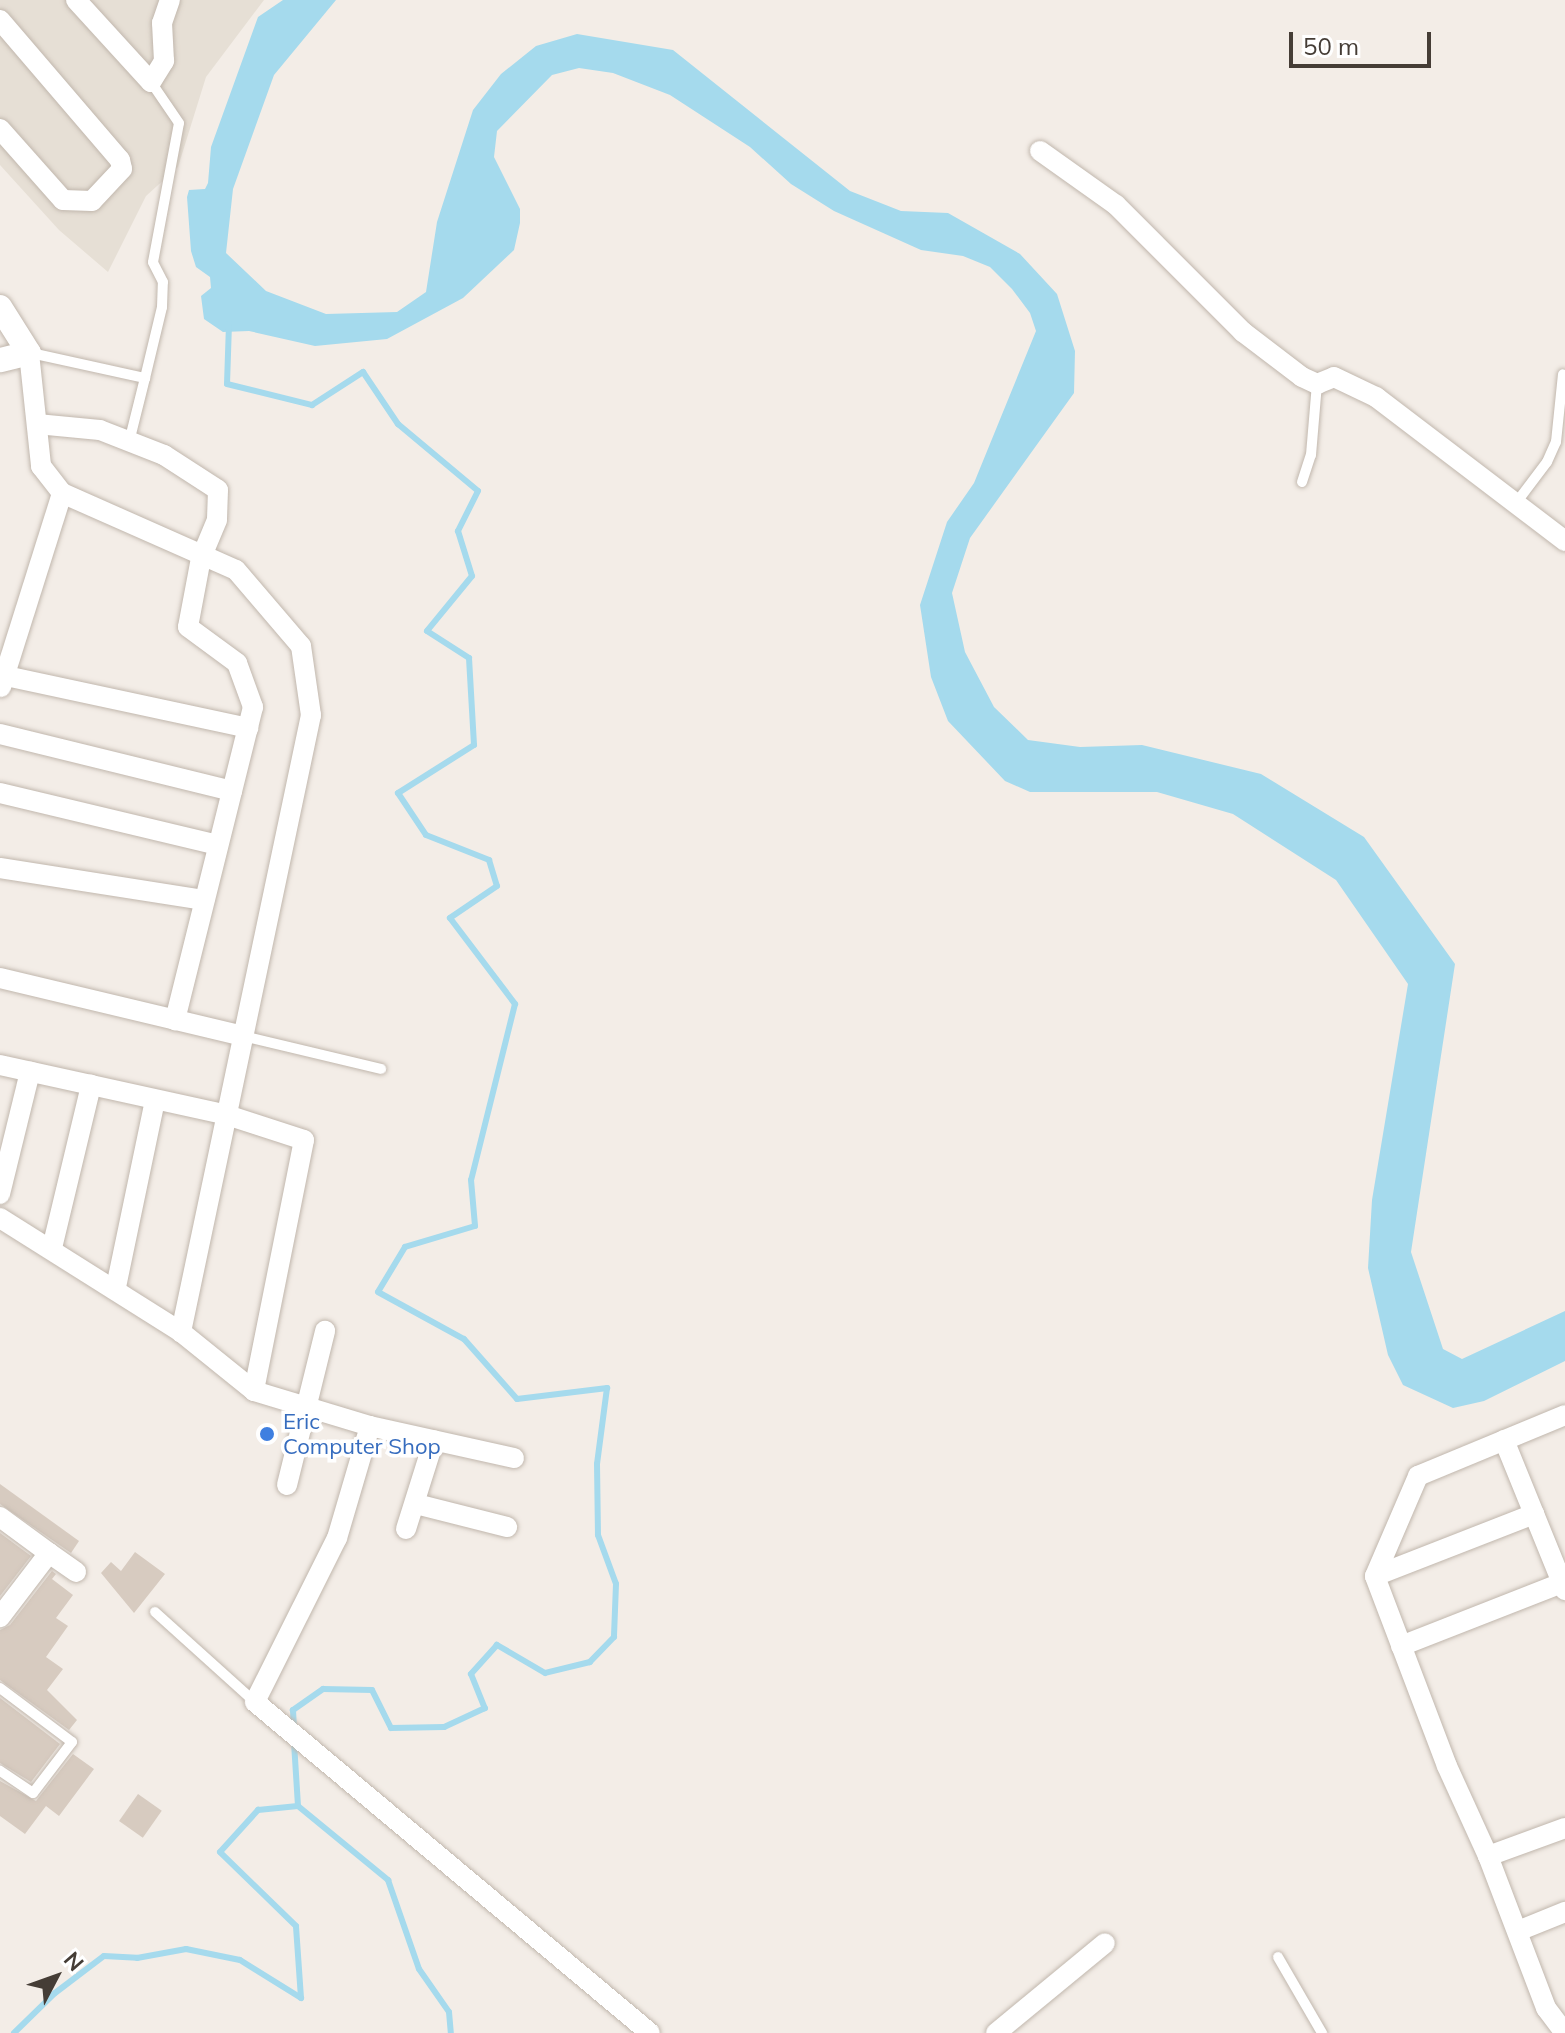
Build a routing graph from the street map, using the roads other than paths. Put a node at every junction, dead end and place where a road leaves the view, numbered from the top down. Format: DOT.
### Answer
graph roads {
  1 [pos="76,0"];
  2 [pos="170,0"];
  3 [pos="0,20"];
  4 [pos="151,82"];
  5 [pos="0,129"];
  6 [pos="1040,151"];
  7 [pos="0,307"];
  8 [pos="29,353"];
  9 [pos="0,360"];
  10 [pos="1563,374"];
  11 [pos="145,378"];
  12 [pos="1317,384"];
  13 [pos="37,424"];
  14 [pos="129,442"];
  15 [pos="1302,482"];
  16 [pos="62,493"];
  17 [pos="1516,503"];
  18 [pos="1565,541"];
  19 [pos="201,558"];
  20 [pos="3,682"];
  21 [pos="248,728"];
  22 [pos="0,734"];
  23 [pos="232,791"];
  24 [pos="0,793"];
  25 [pos="218,845"];
  26 [pos="0,868"];
  27 [pos="205,900"];
  28 [pos="0,978"];
  29 [pos="175,1020"];
  30 [pos="243,1036"];
  31 [pos="0,1065"];
  32 [pos="381,1069"];
  33 [pos="30,1072"];
  34 [pos="91,1085"];
  35 [pos="155,1100"];
  36 [pos="227,1115"];
  37 [pos="0,1194"];
  38 [pos="0,1218"];
  39 [pos="52,1248"];
  40 [pos="116,1287"];
  41 [pos="325,1331"];
  42 [pos="181,1332"];
  43 [pos="254,1391"];
  44 [pos="304,1406"];
  45 [pos="1565,1415"];
  46 [pos="370,1426"];
  47 [pos="434,1440"];
  48 [pos="1504,1440"];
  49 [pos="514,1458"];
  50 [pos="287,1485"];
  51 [pos="416,1504"];
  52 [pos="1534,1514"];
  53 [pos="0,1517"];
  54 [pos="507,1527"];
  55 [pos="406,1529"];
  56 [pos="49,1553"];
  57 [pos="76,1572"];
  58 [pos="1375,1576"];
  59 [pos="1564,1587"];
  60 [pos="155,1612"];
  61 [pos="0,1617"];
  62 [pos="1401,1646"];
  63 [pos="0,1688"];
  64 [pos="255,1702"];
  65 [pos="0,1771"];
  66 [pos="1565,1828"];
  67 [pos="1488,1856"];
  68 [pos="1565,1912"];
  69 [pos="1518,1931"];
  70 [pos="1105,1943"];
  71 [pos="1278,1957"];
  72 [pos="650,2033"];
  73 [pos="996,2033"];
  74 [pos="1322,2033"];
  75 [pos="1565,2033"];
  1 -- 4 [label="street"];
  2 -- 4 [label="street"];
  3 -- 5 [label="street"];
  4 -- 11 [label="lane"];
  6 -- 12 [label="street"];
  7 -- 8 [label="street"];
  8 -- 9 [label="street"];
  8 -- 11 [label="lane"];
  8 -- 13 [label="street"];
  10 -- 17 [label="lane"];
  11 -- 14 [label="lane"];
  12 -- 15 [label="lane"];
  12 -- 17 [label="street"];
  13 -- 14 [label="street"];
  13 -- 16 [label="street"];
  14 -- 19 [label="street"];
  16 -- 19 [label="street"];
  16 -- 20 [label="street"];
  17 -- 18 [label="street"];
  19 -- 21 [label="street"];
  19 -- 30 [label="street"];
  20 -- 21 [label="street"];
  21 -- 23 [label="street"];
  22 -- 23 [label="street"];
  23 -- 25 [label="street"];
  24 -- 25 [label="street"];
  25 -- 27 [label="street"];
  26 -- 27 [label="street"];
  27 -- 29 [label="street"];
  28 -- 29 [label="street"];
  29 -- 30 [label="street"];
  30 -- 32 [label="lane"];
  30 -- 36 [label="street"];
  31 -- 33 [label="street"];
  33 -- 34 [label="street"];
  33 -- 37 [label="street"];
  34 -- 35 [label="street"];
  34 -- 39 [label="street"];
  35 -- 36 [label="street"];
  35 -- 40 [label="street"];
  36 -- 42 [label="street"];
  36 -- 43 [label="street"];
  38 -- 39 [label="street"];
  39 -- 40 [label="street"];
  40 -- 42 [label="street"];
  41 -- 44 [label="street"];
  42 -- 43 [label="street"];
  43 -- 44 [label="street"];
  44 -- 46 [label="street"];
  44 -- 50 [label="street"];
  45 -- 48 [label="street"];
  46 -- 47 [label="street"];
  46 -- 64 [label="street"];
  47 -- 49 [label="street"];
  47 -- 51 [label="street"];
  48 -- 52 [label="street"];
  48 -- 58 [label="street"];
  51 -- 54 [label="street"];
  51 -- 55 [label="street"];
  52 -- 58 [label="street"];
  52 -- 59 [label="street"];
  53 -- 56 [label="street"];
  56 -- 57 [label="street"];
  56 -- 61 [label="street"];
  58 -- 62 [label="street"];
  59 -- 62 [label="street"];
  60 -- 64 [label="lane"];
  62 -- 67 [label="street"];
  63 -- 65 [label="lane"];
  64 -- 72 [label="street"];
  66 -- 67 [label="street"];
  67 -- 69 [label="street"];
  68 -- 69 [label="street"];
  69 -- 75 [label="street"];
  70 -- 73 [label="street"];
  71 -- 74 [label="lane"];
}
